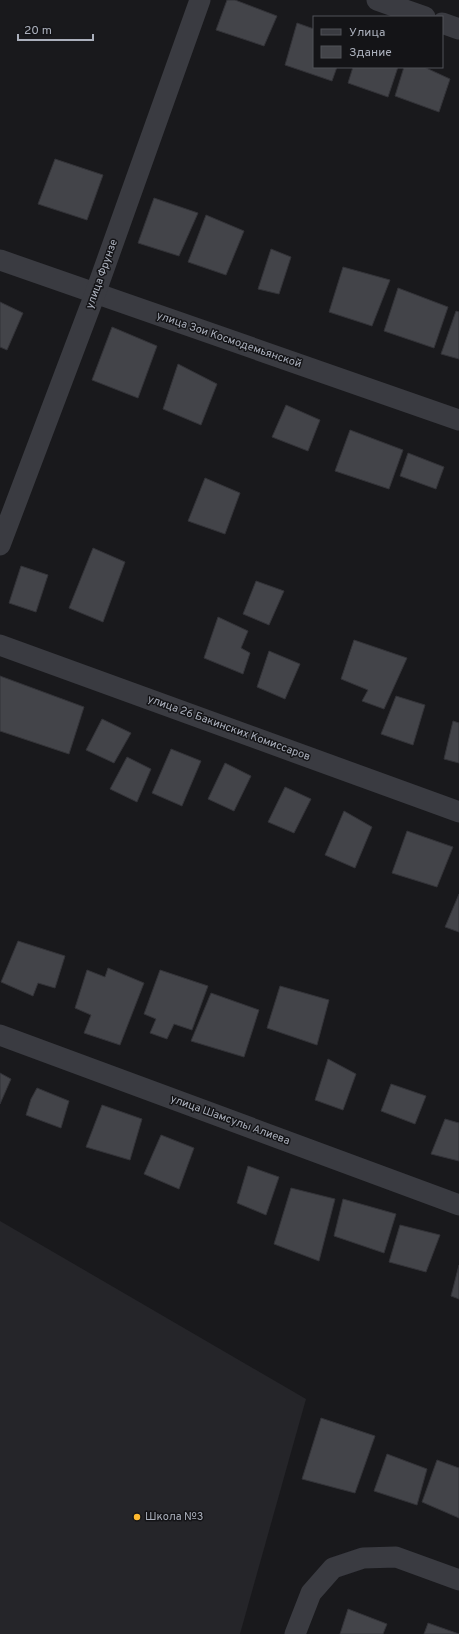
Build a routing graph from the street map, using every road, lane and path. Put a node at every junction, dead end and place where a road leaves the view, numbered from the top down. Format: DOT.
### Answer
graph roads {
  1 [pos="200,0"];
  2 [pos="377,0"];
  3 [pos="422,16"];
  4 [pos="443,23"];
  5 [pos="459,29"];
  6 [pos="0,260"];
  7 [pos="95,294"];
  8 [pos="459,420"];
  9 [pos="0,546"];
  10 [pos="0,644"];
  11 [pos="459,812"];
  12 [pos="0,1035"];
  13 [pos="459,1205"];
  14 [pos="459,1580"];
  15 [pos="295,1634"];
  1 -- 7 [label="street, улица Фрунзе"];
  2 -- 3 [label="street"];
  4 -- 5 [label="street"];
  6 -- 7 [label="street, улица Зои Космодемьянской"];
  7 -- 8 [label="street, улица Зои Космодемьянской"];
  7 -- 9 [label="street, улица Фрунзе"];
  10 -- 11 [label="street, улица 26 Бакинских Комиссаров"];
  12 -- 13 [label="street, улица Шамсулы Алиева"];
  14 -- 15 [label="street"];
}
